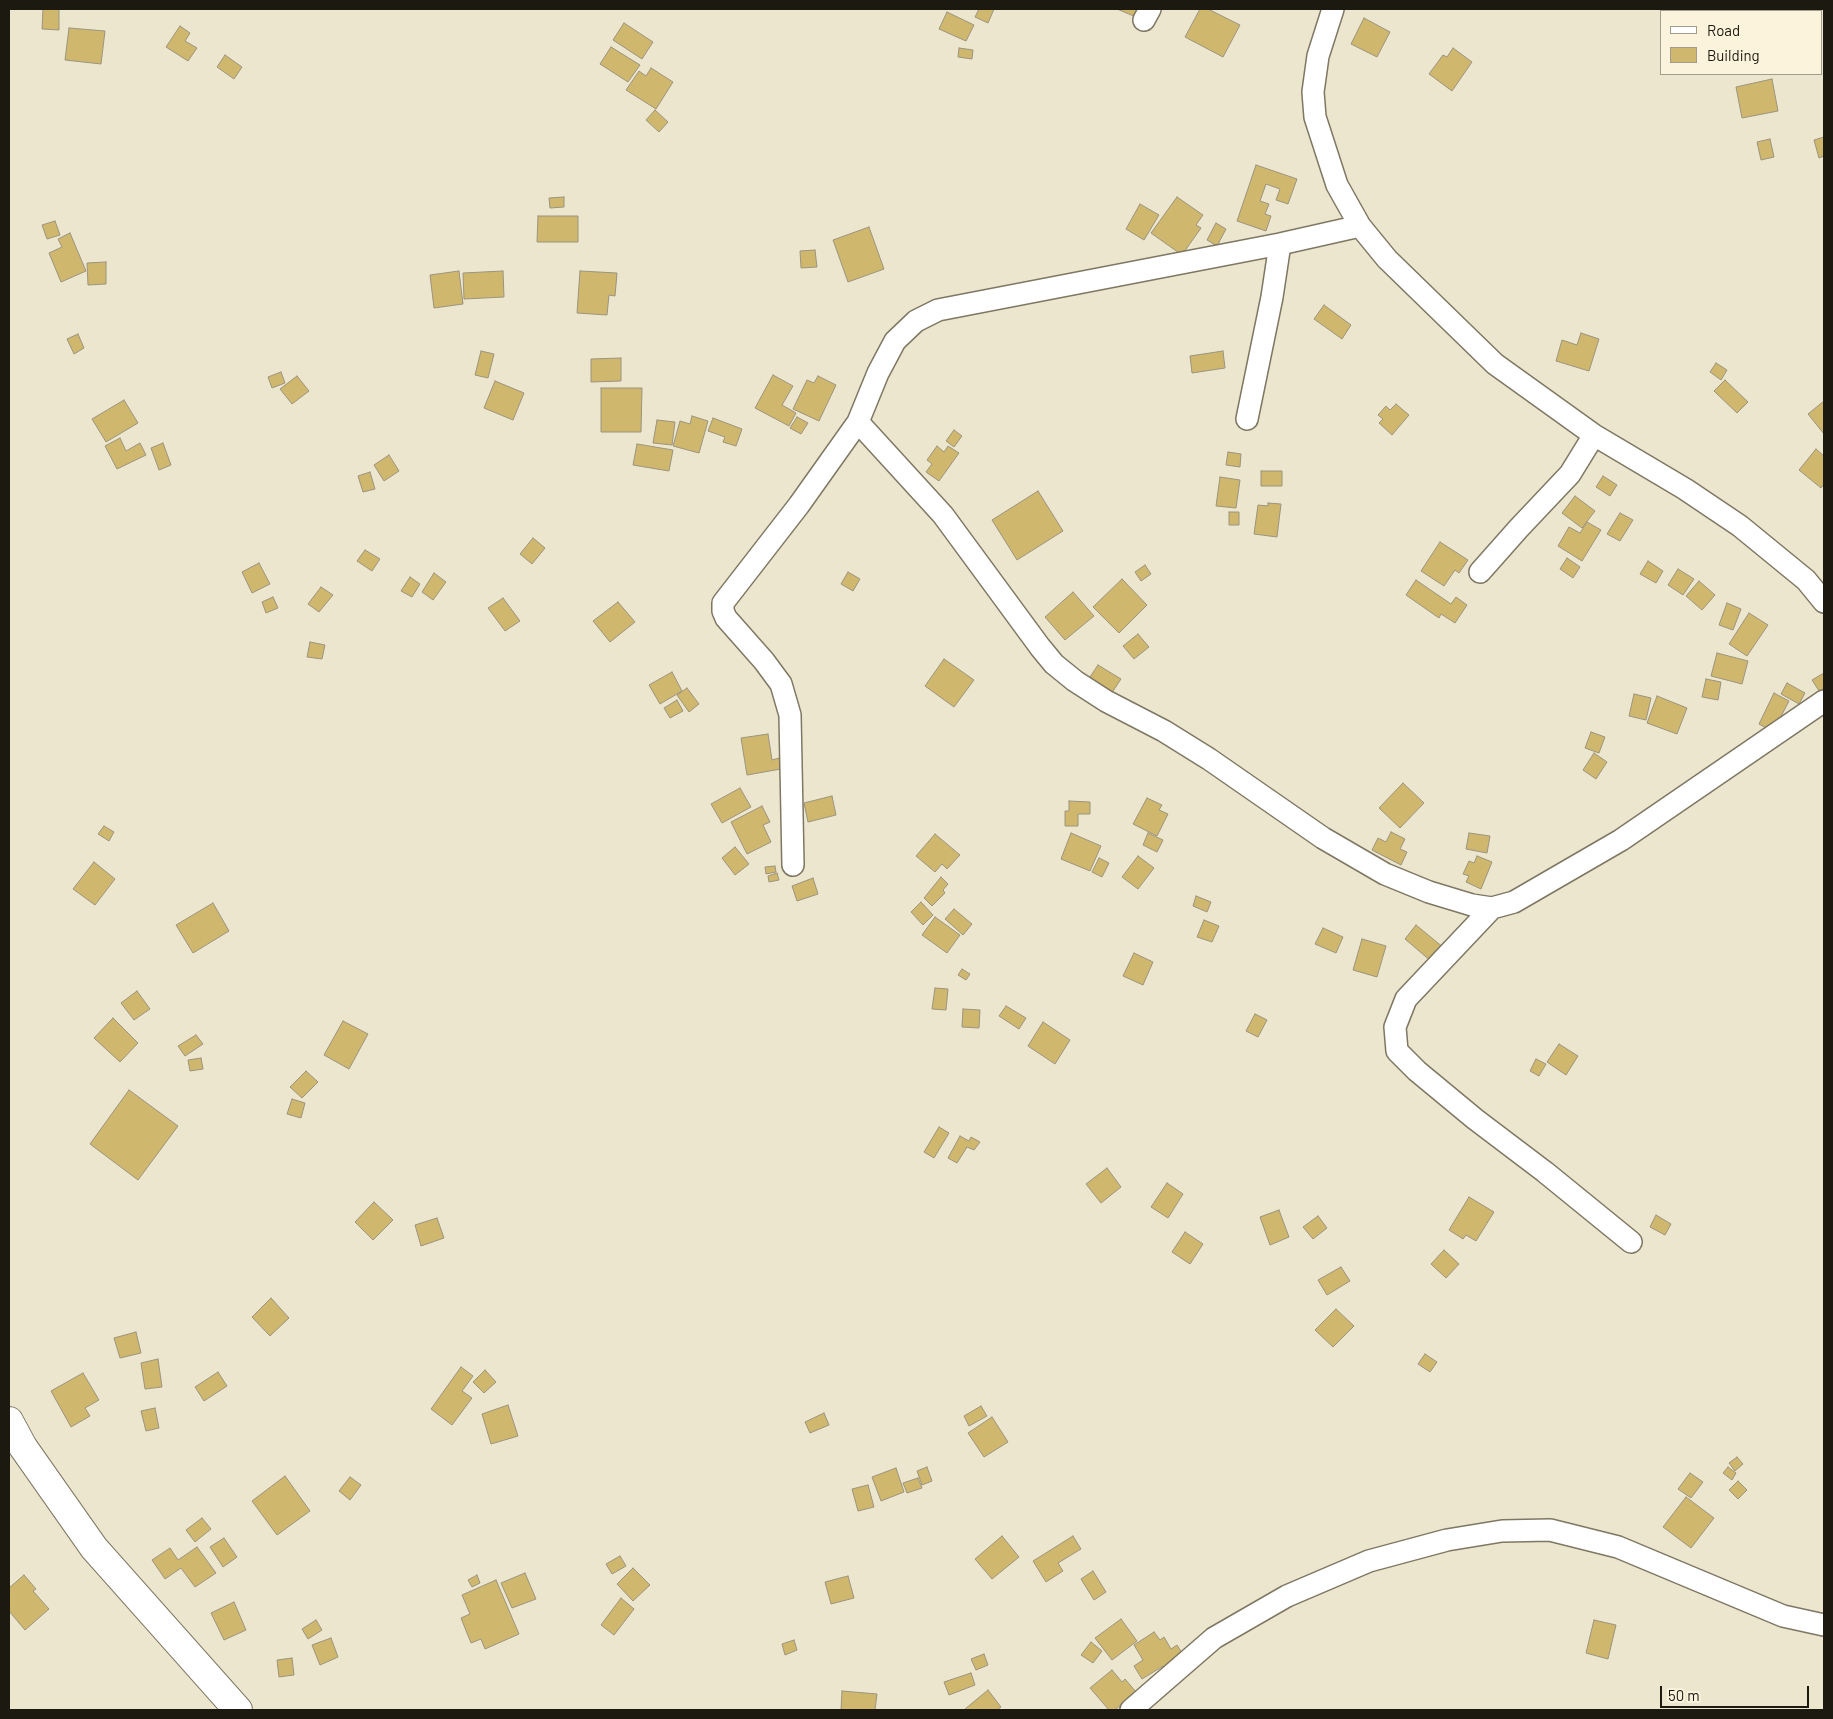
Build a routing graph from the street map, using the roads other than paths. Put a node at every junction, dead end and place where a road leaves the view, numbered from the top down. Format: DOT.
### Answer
graph roads {
  1 [pos="1333,9"];
  2 [pos="1360,226"];
  3 [pos="1280,244"];
  4 [pos="1247,420"];
  5 [pos="858,422"];
  6 [pos="1594,435"];
  7 [pos="1480,572"];
  8 [pos="1824,602"];
  9 [pos="1824,701"];
  10 [pos="793,865"];
  11 [pos="1492,908"];
  12 [pos="1630,1242"];
  13 [pos="9,1421"];
  14 [pos="1824,1625"];
  15 [pos="238,1710"];
  16 [pos="1131,1710"];
  1 -- 2 [label="street"];
  2 -- 3 [label="street"];
  2 -- 6 [label="street"];
  3 -- 4 [label="street"];
  3 -- 5 [label="street"];
  5 -- 10 [label="street"];
  5 -- 11 [label="street"];
  6 -- 7 [label="street"];
  6 -- 8 [label="street"];
  9 -- 11 [label="street"];
  11 -- 12 [label="street"];
  13 -- 15 [label="street"];
  14 -- 16 [label="street"];
}
